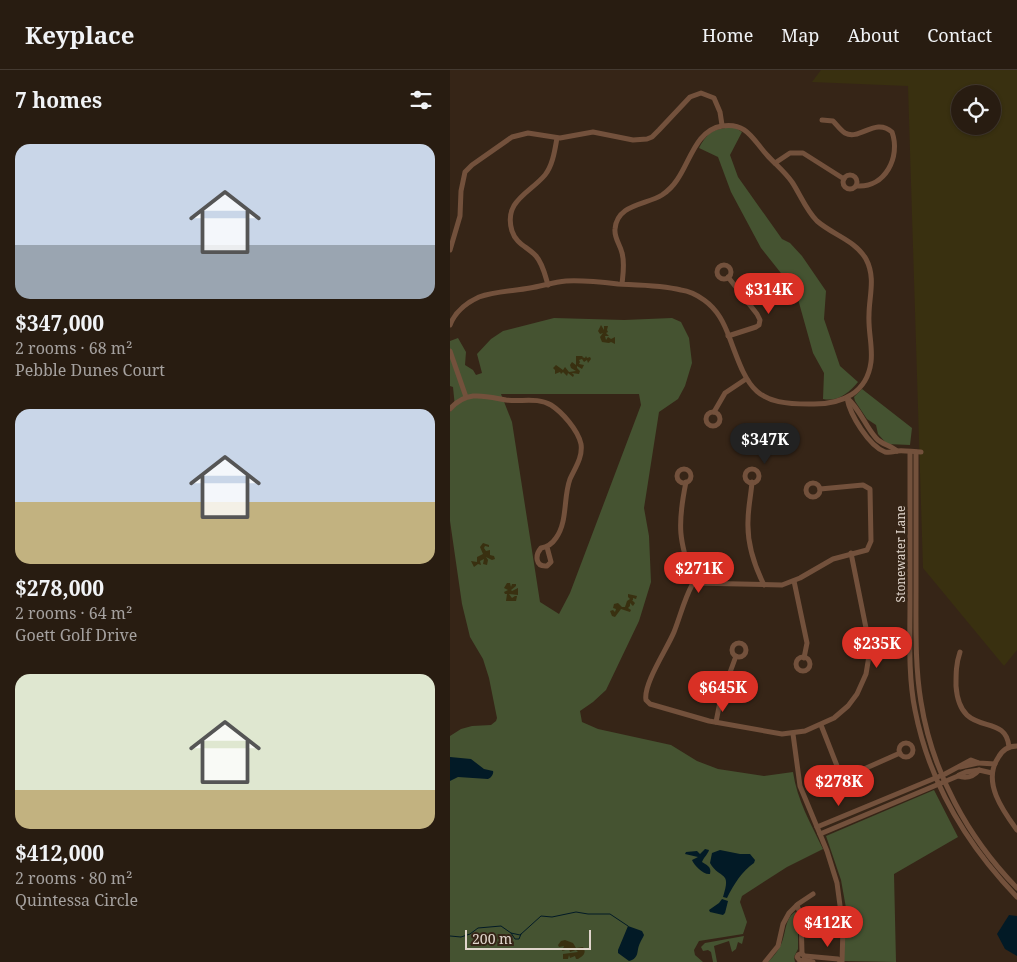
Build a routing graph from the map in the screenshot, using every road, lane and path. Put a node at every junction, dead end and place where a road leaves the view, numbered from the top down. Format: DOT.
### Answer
graph roads {
  1 [pos="822,120"];
  2 [pos="722,125"];
  3 [pos="557,138"];
  4 [pos="776,163"];
  5 [pos="844,179"];
  6 [pos="857,186"];
  7 [pos="450,250"];
  8 [pos="728,278"];
  9 [pos="622,284"];
  10 [pos="548,285"];
  11 [pos="450,325"];
  12 [pos="728,336"];
  13 [pos="450,351"];
  14 [pos="746,379"];
  15 [pos="466,397"];
  16 [pos="847,398"];
  17 [pos="450,409"];
  18 [pos="714,412"];
  19 [pos="915,452"];
  20 [pos="686,482"];
  21 [pos="752,482"];
  22 [pos="820,489"];
  23 [pos="547,546"];
  24 [pos="851,553"];
  25 [pos="794,581"];
  26 [pos="693,583"];
  27 [pos="764,585"];
  28 [pos="960,652"];
  29 [pos="736,656"];
  30 [pos="804,658"];
  31 [pos="716,722"];
  32 [pos="822,725"];
  33 [pos="793,734"];
  34 [pos="1017,746"];
  35 [pos="1009,747"];
  36 [pos="900,753"];
  37 [pos="994,764"];
  38 [pos="992,773"];
  39 [pos="942,775"];
  40 [pos="936,778"];
  41 [pos="945,781"];
  42 [pos="938,784"];
  43 [pos="817,827"];
  44 [pos="1017,830"];
  45 [pos="820,834"];
  46 [pos="1017,888"];
  47 [pos="813,894"];
  48 [pos="1017,898"];
  49 [pos="797,905"];
  50 [pos="802,959"];
  51 [pos="819,960"];
  52 [pos="765,962"];
  53 [pos="813,962"];
  54 [pos="842,962"];
  1 -- 6 [label="street"];
  2 -- 3 [label="street"];
  2 -- 4 [label="street"];
  2 -- 9 [label="street"];
  3 -- 7 [label="street"];
  3 -- 10 [label="street"];
  4 -- 5 [label="street"];
  4 -- 16 [label="street"];
  5 -- 6 [label="street"];
  5 -- 6 [label="street"];
  8 -- 12 [label="street"];
  9 -- 10 [label="street"];
  9 -- 12 [label="street"];
  10 -- 11 [label="street"];
  12 -- 14 [label="street"];
  13 -- 15 [label="street"];
  14 -- 16 [label="street"];
  14 -- 18 [label="street"];
  15 -- 17 [label="street"];
  15 -- 23 [label="street"];
  16 -- 19 [label="street"];
  19 -- 39 [label="street, Stonewater Lane"];
  19 -- 40 [label="street, Stonewater Lane"];
  20 -- 26 [label="street"];
  21 -- 27 [label="street"];
  22 -- 24 [label="street"];
  24 -- 25 [label="street"];
  24 -- 32 [label="street"];
  25 -- 27 [label="street"];
  25 -- 30 [label="street"];
  26 -- 27 [label="street"];
  26 -- 31 [label="street"];
  28 -- 35 [label="street"];
  29 -- 31 [label="street"];
  31 -- 33 [label="street"];
  32 -- 33 [label="street"];
  32 -- 36 [label="street"];
  33 -- 43 [label="street"];
  34 -- 35 [label="street"];
  35 -- 37 [label="street"];
  37 -- 38 [label="street"];
  37 -- 39 [label="street"];
  38 -- 41 [label="street"];
  38 -- 44 [label="street"];
  39 -- 40 [label="street"];
  39 -- 41 [label="street, Stonewater Lane"];
  40 -- 42 [label="street, Stonewater Lane"];
  40 -- 43 [label="street"];
  41 -- 42 [label="street"];
  41 -- 46 [label="street, Stonewater Lane"];
  42 -- 45 [label="street"];
  42 -- 48 [label="street, Stonewater Lane"];
  43 -- 45 [label="street"];
  45 -- 54 [label="street"];
  47 -- 49 [label="street"];
  49 -- 50 [label="street"];
  49 -- 52 [label="street"];
  50 -- 51 [label="street"];
  50 -- 53 [label="street"];
  51 -- 54 [label="street"];
}
